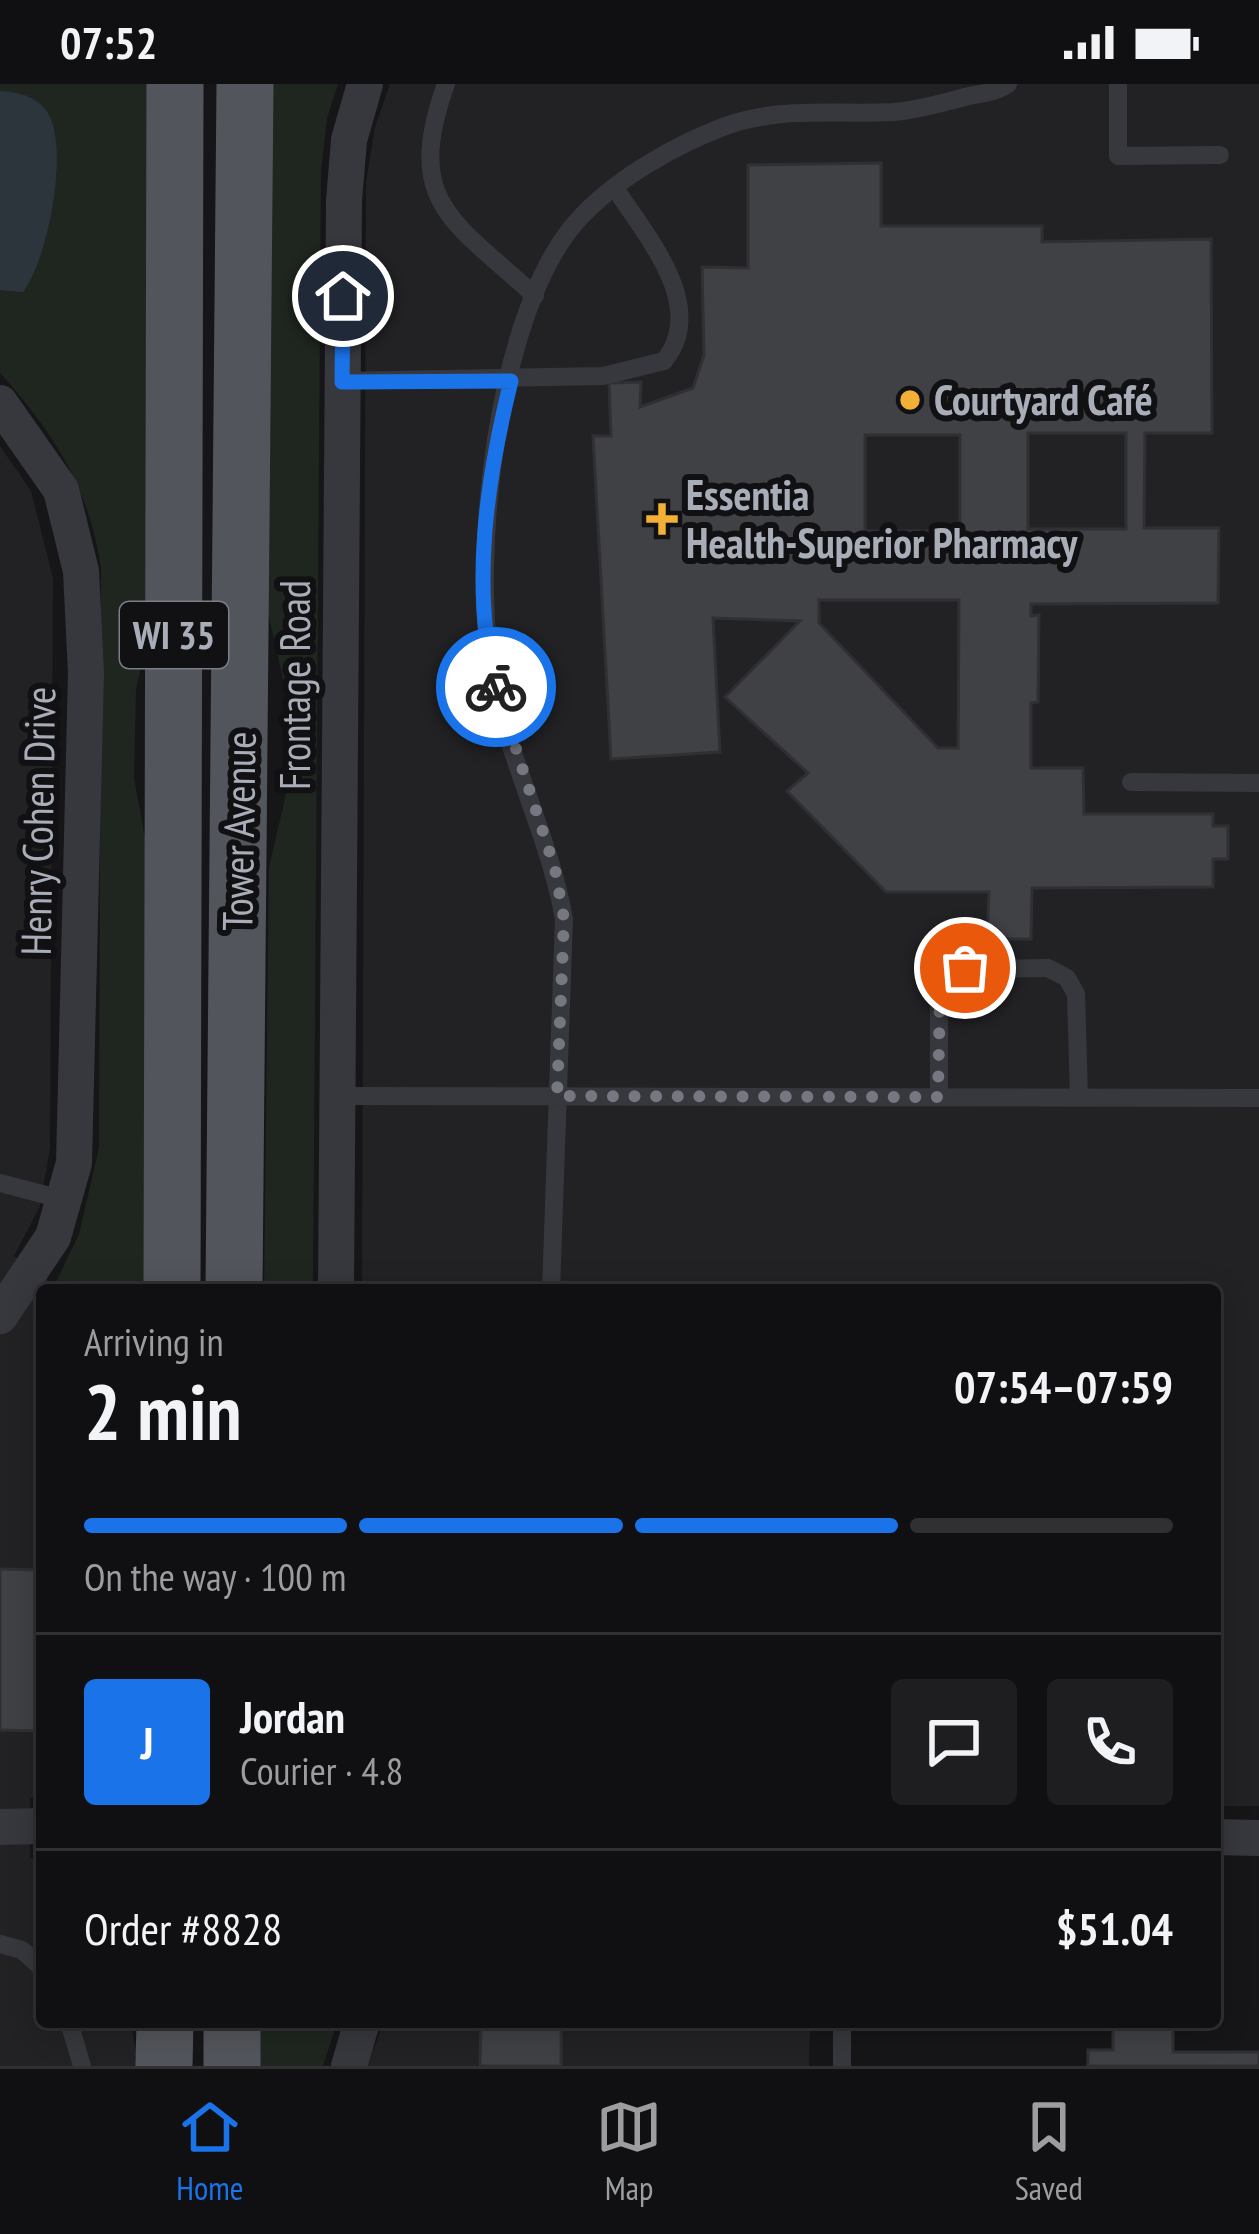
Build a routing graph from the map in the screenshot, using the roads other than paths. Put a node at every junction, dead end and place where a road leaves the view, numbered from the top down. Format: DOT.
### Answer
graph roads {
  1 [pos="175,84"];
  2 [pos="245,84"];
  3 [pos="365,84"];
  4 [pos="446,84"];
  5 [pos="1008,84"];
  6 [pos="1118,84"];
  7 [pos="1220,155"];
  8 [pos="615,188"];
  9 [pos="535,296"];
  10 [pos="511,381"];
  11 [pos="342,382"];
  12 [pos="0,403"];
  13 [pos="1131,782"];
  14 [pos="1259,783"];
  15 [pos="338,1096"];
  16 [pos="557,1096"];
  17 [pos="938,1097"];
  18 [pos="1079,1097"];
  19 [pos="1259,1098"];
  20 [pos="0,1183"];
  21 [pos="66,1200"];
  22 [pos="172,1284"];
  23 [pos="234,1284"];
  24 [pos="336,1284"];
  25 [pos="551,1284"];
  26 [pos="0,1316"];
  27 [pos="36,1826"];
  28 [pos="0,1827"];
  29 [pos="1221,1837"];
  30 [pos="1259,1838"];
  31 [pos="0,1944"];
  32 [pos="36,1962"];
  33 [pos="71,2028"];
  34 [pos="165,2028"];
  35 [pos="232,2028"];
  36 [pos="360,2028"];
  37 [pos="842,2028"];
  38 [pos="82,2066"];
  39 [pos="164,2066"];
  40 [pos="232,2066"];
  41 [pos="349,2066"];
  42 [pos="842,2066"];
  1 -- 22 [label="main road, Tower Avenue / WI 35"];
  2 -- 23 [label="main road, Tower Avenue / WI 35"];
  3 -- 11 [label="street, Frontage Road"];
  4 -- 9 [label="lane"];
  5 -- 8 [label="lane"];
  6 -- 7 [label="lane"];
  8 -- 9 [label="lane"];
  8 -- 10 [label="lane"];
  9 -- 10 [label="lane"];
  10 -- 11 [label="lane"];
  10 -- 16 [label="lane"];
  11 -- 15 [label="street, Frontage Road"];
  12 -- 21 [label="street, Henry Cohen Drive"];
  13 -- 14 [label="lane"];
  15 -- 16 [label="lane"];
  15 -- 24 [label="street, Frontage Road"];
  16 -- 17 [label="lane"];
  16 -- 25 [label="lane"];
  17 -- 18 [label="lane"];
  17 -- 18 [label="lane"];
  18 -- 19 [label="lane"];
  20 -- 21 [label="lane"];
  21 -- 26 [label="street, Henry Cohen Drive"];
  27 -- 28 [label="street"];
  29 -- 30 [label="street"];
  31 -- 32 [label="lane"];
  33 -- 38 [label="lane"];
  34 -- 39 [label="main road"];
  35 -- 40 [label="main road"];
  36 -- 41 [label="street"];
  37 -- 42 [label="lane"];
}
